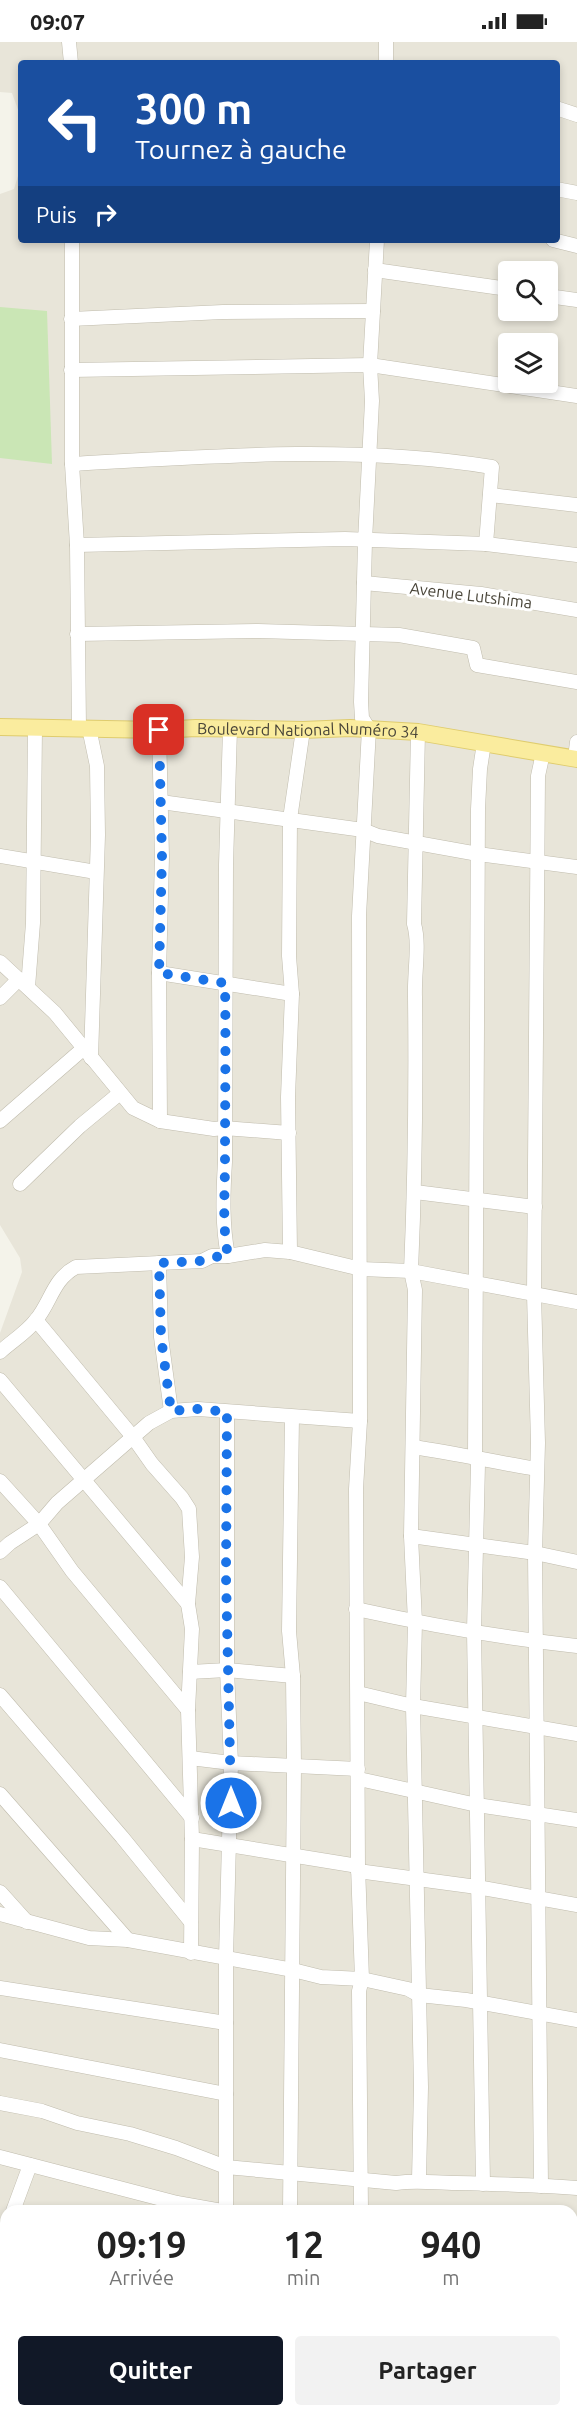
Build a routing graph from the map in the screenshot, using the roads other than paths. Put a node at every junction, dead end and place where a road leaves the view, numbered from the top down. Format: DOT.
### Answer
graph roads {
  1 [pos="69,42"];
  2 [pos="386,42"];
  3 [pos="71,60"];
  4 [pos="386,60"];
  5 [pos="560,109"];
  6 [pos="577,115"];
  7 [pos="560,190"];
  8 [pos="577,193"];
  9 [pos="560,242"];
  10 [pos="72,243"];
  11 [pos="377,243"];
  12 [pos="577,246"];
  13 [pos="375,270"];
  14 [pos="498,288"];
  15 [pos="558,297"];
  16 [pos="577,300"];
  17 [pos="373,311"];
  18 [pos="70,319"];
  19 [pos="370,364"];
  20 [pos="71,370"];
  21 [pos="577,396"];
  22 [pos="369,457"];
  23 [pos="72,464"];
  24 [pos="490,495"];
  25 [pos="577,505"];
  26 [pos="365,541"];
  27 [pos="486,544"];
  28 [pos="77,545"];
  29 [pos="577,555"];
  30 [pos="364,583"];
  31 [pos="577,610"];
  32 [pos="77,634"];
  33 [pos="363,634"];
  34 [pos="577,682"];
  35 [pos="35,726"];
  36 [pos="0,727"];
  37 [pos="84,728"];
  38 [pos="230,729"];
  39 [pos="369,729"];
  40 [pos="159,730"];
  41 [pos="303,730"];
  42 [pos="418,732"];
  43 [pos="484,743"];
  44 [pos="543,753"];
  45 [pos="576,753"];
  46 [pos="161,802"];
  47 [pos="228,810"];
  48 [pos="290,819"];
  49 [pos="363,830"];
  50 [pos="417,842"];
  51 [pos="478,855"];
  52 [pos="0,856"];
  53 [pos="32,861"];
  54 [pos="537,862"];
  55 [pos="577,867"];
  56 [pos="96,872"];
  57 [pos="0,962"];
  58 [pos="159,973"];
  59 [pos="23,983"];
  60 [pos="225,983"];
  61 [pos="292,994"];
  62 [pos="0,998"];
  63 [pos="88,1053"];
  64 [pos="120,1093"];
  65 [pos="0,1121"];
  66 [pos="160,1121"];
  67 [pos="224,1128"];
  68 [pos="289,1133"];
  69 [pos="20,1184"];
  70 [pos="415,1192"];
  71 [pos="477,1200"];
  72 [pos="535,1207"];
  73 [pos="290,1252"];
  74 [pos="228,1256"];
  75 [pos="159,1263"];
  76 [pos="361,1269"];
  77 [pos="411,1271"];
  78 [pos="475,1283"];
  79 [pos="534,1294"];
  80 [pos="577,1302"];
  81 [pos="36,1320"];
  82 [pos="0,1352"];
  83 [pos="0,1380"];
  84 [pos="171,1411"];
  85 [pos="227,1412"];
  86 [pos="292,1417"];
  87 [pos="360,1421"];
  88 [pos="133,1437"];
  89 [pos="412,1447"];
  90 [pos="475,1456"];
  91 [pos="536,1469"];
  92 [pos="0,1480"];
  93 [pos="85,1480"];
  94 [pos="39,1524"];
  95 [pos="0,1532"];
  96 [pos="411,1536"];
  97 [pos="475,1545"];
  98 [pos="5,1547"];
  99 [pos="535,1553"];
  100 [pos="577,1562"];
  101 [pos="0,1587"];
  102 [pos="188,1604"];
  103 [pos="356,1609"];
  104 [pos="415,1622"];
  105 [pos="474,1631"];
  106 [pos="536,1642"];
  107 [pos="577,1647"];
  108 [pos="227,1670"];
  109 [pos="190,1672"];
  110 [pos="293,1676"];
  111 [pos="358,1693"];
  112 [pos="0,1695"];
  113 [pos="413,1706"];
  114 [pos="188,1710"];
  115 [pos="475,1717"];
  116 [pos="536,1728"];
  117 [pos="577,1734"];
  118 [pos="190,1758"];
  119 [pos="231,1763"];
  120 [pos="294,1767"];
  121 [pos="359,1774"];
  122 [pos="415,1791"];
  123 [pos="0,1794"];
  124 [pos="477,1805"];
  125 [pos="538,1815"];
  126 [pos="192,1818"];
  127 [pos="577,1820"];
  128 [pos="192,1839"];
  129 [pos="231,1844"];
  130 [pos="293,1854"];
  131 [pos="358,1868"];
  132 [pos="415,1879"];
  133 [pos="477,1887"];
  134 [pos="0,1892"];
  135 [pos="538,1899"];
  136 [pos="577,1905"];
  137 [pos="0,1914"];
  138 [pos="192,1922"];
  139 [pos="27,1923"];
  140 [pos="128,1940"];
  141 [pos="191,1953"];
  142 [pos="226,1958"];
  143 [pos="293,1970"];
  144 [pos="362,1979"];
  145 [pos="0,1988"];
  146 [pos="419,1995"];
  147 [pos="481,2003"];
  148 [pos="538,2012"];
  149 [pos="577,2020"];
  150 [pos="226,2023"];
  151 [pos="0,2050"];
  152 [pos="225,2094"];
  153 [pos="0,2103"];
  154 [pos="0,2157"];
  155 [pos="30,2165"];
  156 [pos="226,2167"];
  157 [pos="291,2174"];
  158 [pos="360,2178"];
  159 [pos="419,2180"];
  160 [pos="483,2184"];
  161 [pos="541,2186"];
  162 [pos="577,2188"];
  163 [pos="15,2205"];
  164 [pos="189,2205"];
  165 [pos="224,2205"];
  166 [pos="290,2205"];
  167 [pos="361,2205"];
  1 -- 3 [label="street"];
  2 -- 4 [label="street"];
  5 -- 6 [label="street"];
  7 -- 8 [label="street"];
  9 -- 12 [label="street"];
  10 -- 18 [label="street"];
  11 -- 13 [label="street"];
  13 -- 14 [label="street"];
  13 -- 17 [label="street"];
  15 -- 16 [label="street"];
  17 -- 18 [label="street"];
  17 -- 19 [label="street"];
  18 -- 20 [label="street"];
  19 -- 20 [label="street"];
  19 -- 21 [label="street"];
  19 -- 22 [label="street"];
  20 -- 23 [label="street"];
  22 -- 23 [label="street"];
  22 -- 24 [label="street"];
  22 -- 26 [label="street"];
  23 -- 28 [label="street"];
  24 -- 25 [label="street"];
  24 -- 27 [label="street"];
  26 -- 27 [label="street"];
  26 -- 28 [label="street"];
  26 -- 30 [label="street"];
  27 -- 29 [label="street"];
  28 -- 32 [label="street"];
  30 -- 31 [label="street, Avenue Lutshima"];
  30 -- 33 [label="street"];
  32 -- 33 [label="street"];
  32 -- 37 [label="street"];
  33 -- 34 [label="street"];
  33 -- 39 [label="street"];
  35 -- 36 [label="main road, Boulevard National Numéro 34"];
  35 -- 37 [label="main road, Boulevard National Numéro 34"];
  35 -- 53 [label="street"];
  37 -- 40 [label="main road, Boulevard National Numéro 34"];
  37 -- 56 [label="street"];
  38 -- 40 [label="main road, Boulevard National Numéro 34"];
  38 -- 41 [label="main road, Boulevard National Numéro 34"];
  38 -- 47 [label="street"];
  39 -- 41 [label="main road, Boulevard National Numéro 34"];
  39 -- 42 [label="main road, Boulevard National Numéro 34"];
  39 -- 49 [label="street"];
  40 -- 46 [label="street"];
  41 -- 48 [label="street"];
  42 -- 43 [label="main road, Boulevard National Numéro 34"];
  42 -- 50 [label="street"];
  43 -- 44 [label="main road, Boulevard National Numéro 34"];
  43 -- 51 [label="street"];
  44 -- 45 [label="main road, Boulevard National Numéro 34"];
  44 -- 54 [label="street"];
  46 -- 47 [label="street"];
  46 -- 58 [label="street"];
  47 -- 48 [label="street"];
  47 -- 60 [label="street"];
  48 -- 49 [label="street"];
  48 -- 61 [label="street"];
  49 -- 50 [label="street"];
  49 -- 76 [label="street"];
  50 -- 51 [label="street"];
  50 -- 70 [label="street"];
  51 -- 54 [label="street"];
  51 -- 71 [label="street"];
  52 -- 53 [label="street"];
  53 -- 56 [label="street"];
  53 -- 59 [label="street"];
  54 -- 55 [label="street"];
  54 -- 72 [label="street"];
  56 -- 63 [label="street"];
  57 -- 59 [label="street"];
  58 -- 60 [label="street"];
  58 -- 66 [label="street"];
  59 -- 62 [label="street"];
  59 -- 63 [label="street"];
  60 -- 61 [label="street"];
  60 -- 67 [label="street"];
  61 -- 68 [label="street"];
  63 -- 64 [label="street"];
  63 -- 65 [label="street"];
  64 -- 66 [label="street"];
  64 -- 69 [label="street"];
  66 -- 67 [label="street"];
  67 -- 68 [label="street"];
  67 -- 74 [label="street"];
  68 -- 73 [label="street"];
  70 -- 71 [label="street"];
  70 -- 77 [label="street"];
  71 -- 72 [label="street"];
  71 -- 78 [label="street"];
  72 -- 79 [label="street"];
  73 -- 74 [label="street"];
  73 -- 76 [label="street"];
  74 -- 75 [label="street"];
  75 -- 81 [label="street"];
  75 -- 84 [label="street"];
  76 -- 77 [label="street"];
  76 -- 87 [label="street"];
  77 -- 78 [label="street"];
  77 -- 89 [label="street"];
  78 -- 79 [label="street"];
  78 -- 90 [label="street"];
  79 -- 80 [label="street"];
  79 -- 91 [label="street"];
  81 -- 82 [label="street"];
  81 -- 88 [label="street"];
  83 -- 93 [label="street"];
  84 -- 85 [label="street"];
  84 -- 88 [label="street"];
  85 -- 86 [label="street"];
  85 -- 108 [label="street"];
  86 -- 87 [label="street"];
  86 -- 110 [label="street"];
  87 -- 103 [label="street"];
  88 -- 93 [label="street"];
  88 -- 102 [label="street"];
  89 -- 90 [label="street"];
  89 -- 96 [label="street"];
  90 -- 91 [label="street"];
  90 -- 97 [label="street"];
  91 -- 99 [label="street"];
  92 -- 94 [label="street"];
  93 -- 94 [label="street"];
  93 -- 102 [label="street"];
  94 -- 98 [label="street"];
  94 -- 114 [label="street"];
  95 -- 98 [label="street"];
  96 -- 97 [label="street"];
  96 -- 104 [label="street"];
  97 -- 99 [label="street"];
  97 -- 105 [label="street"];
  99 -- 100 [label="street"];
  99 -- 106 [label="street"];
  101 -- 126 [label="street"];
  102 -- 109 [label="street"];
  103 -- 104 [label="street"];
  103 -- 111 [label="street"];
  104 -- 105 [label="street"];
  104 -- 113 [label="street"];
  105 -- 106 [label="street"];
  105 -- 115 [label="street"];
  106 -- 107 [label="street"];
  106 -- 116 [label="street"];
  108 -- 109 [label="street"];
  108 -- 110 [label="street"];
  108 -- 119 [label="street"];
  109 -- 114 [label="street"];
  110 -- 120 [label="street"];
  111 -- 113 [label="street"];
  111 -- 121 [label="street"];
  112 -- 138 [label="street"];
  113 -- 115 [label="street"];
  113 -- 122 [label="street"];
  114 -- 118 [label="street"];
  115 -- 116 [label="street"];
  115 -- 124 [label="street"];
  116 -- 117 [label="street"];
  116 -- 125 [label="street"];
  118 -- 119 [label="street"];
  118 -- 126 [label="street"];
  119 -- 120 [label="street"];
  119 -- 129 [label="street"];
  120 -- 121 [label="street"];
  120 -- 130 [label="street"];
  121 -- 122 [label="street"];
  121 -- 131 [label="street"];
  122 -- 124 [label="street"];
  122 -- 132 [label="street"];
  123 -- 140 [label="street"];
  124 -- 125 [label="street"];
  124 -- 133 [label="street"];
  125 -- 127 [label="street"];
  125 -- 135 [label="street"];
  126 -- 128 [label="street"];
  128 -- 129 [label="street"];
  128 -- 138 [label="street"];
  129 -- 130 [label="street"];
  129 -- 142 [label="street"];
  130 -- 131 [label="street"];
  130 -- 143 [label="street"];
  131 -- 132 [label="street"];
  131 -- 144 [label="street"];
  132 -- 133 [label="street"];
  132 -- 146 [label="street"];
  133 -- 135 [label="street"];
  133 -- 147 [label="street"];
  134 -- 139 [label="street"];
  135 -- 136 [label="street"];
  135 -- 148 [label="street"];
  137 -- 139 [label="street"];
  138 -- 141 [label="street"];
  139 -- 140 [label="street"];
  140 -- 141 [label="street"];
  141 -- 142 [label="street"];
  142 -- 143 [label="street"];
  142 -- 150 [label="street"];
  143 -- 144 [label="street"];
  143 -- 157 [label="street"];
  144 -- 146 [label="street"];
  144 -- 158 [label="street"];
  145 -- 150 [label="street"];
  146 -- 147 [label="street"];
  146 -- 159 [label="street"];
  147 -- 148 [label="street"];
  147 -- 160 [label="street"];
  148 -- 149 [label="street"];
  148 -- 161 [label="street"];
  150 -- 152 [label="street"];
  151 -- 152 [label="street"];
  152 -- 156 [label="street"];
  153 -- 156 [label="street"];
  154 -- 155 [label="street"];
  155 -- 163 [label="street"];
  155 -- 164 [label="street"];
  156 -- 157 [label="street"];
  156 -- 165 [label="street"];
  157 -- 158 [label="street"];
  157 -- 166 [label="street"];
  158 -- 159 [label="street"];
  158 -- 167 [label="street"];
  159 -- 160 [label="street"];
  160 -- 161 [label="street"];
  161 -- 162 [label="street"];
}
